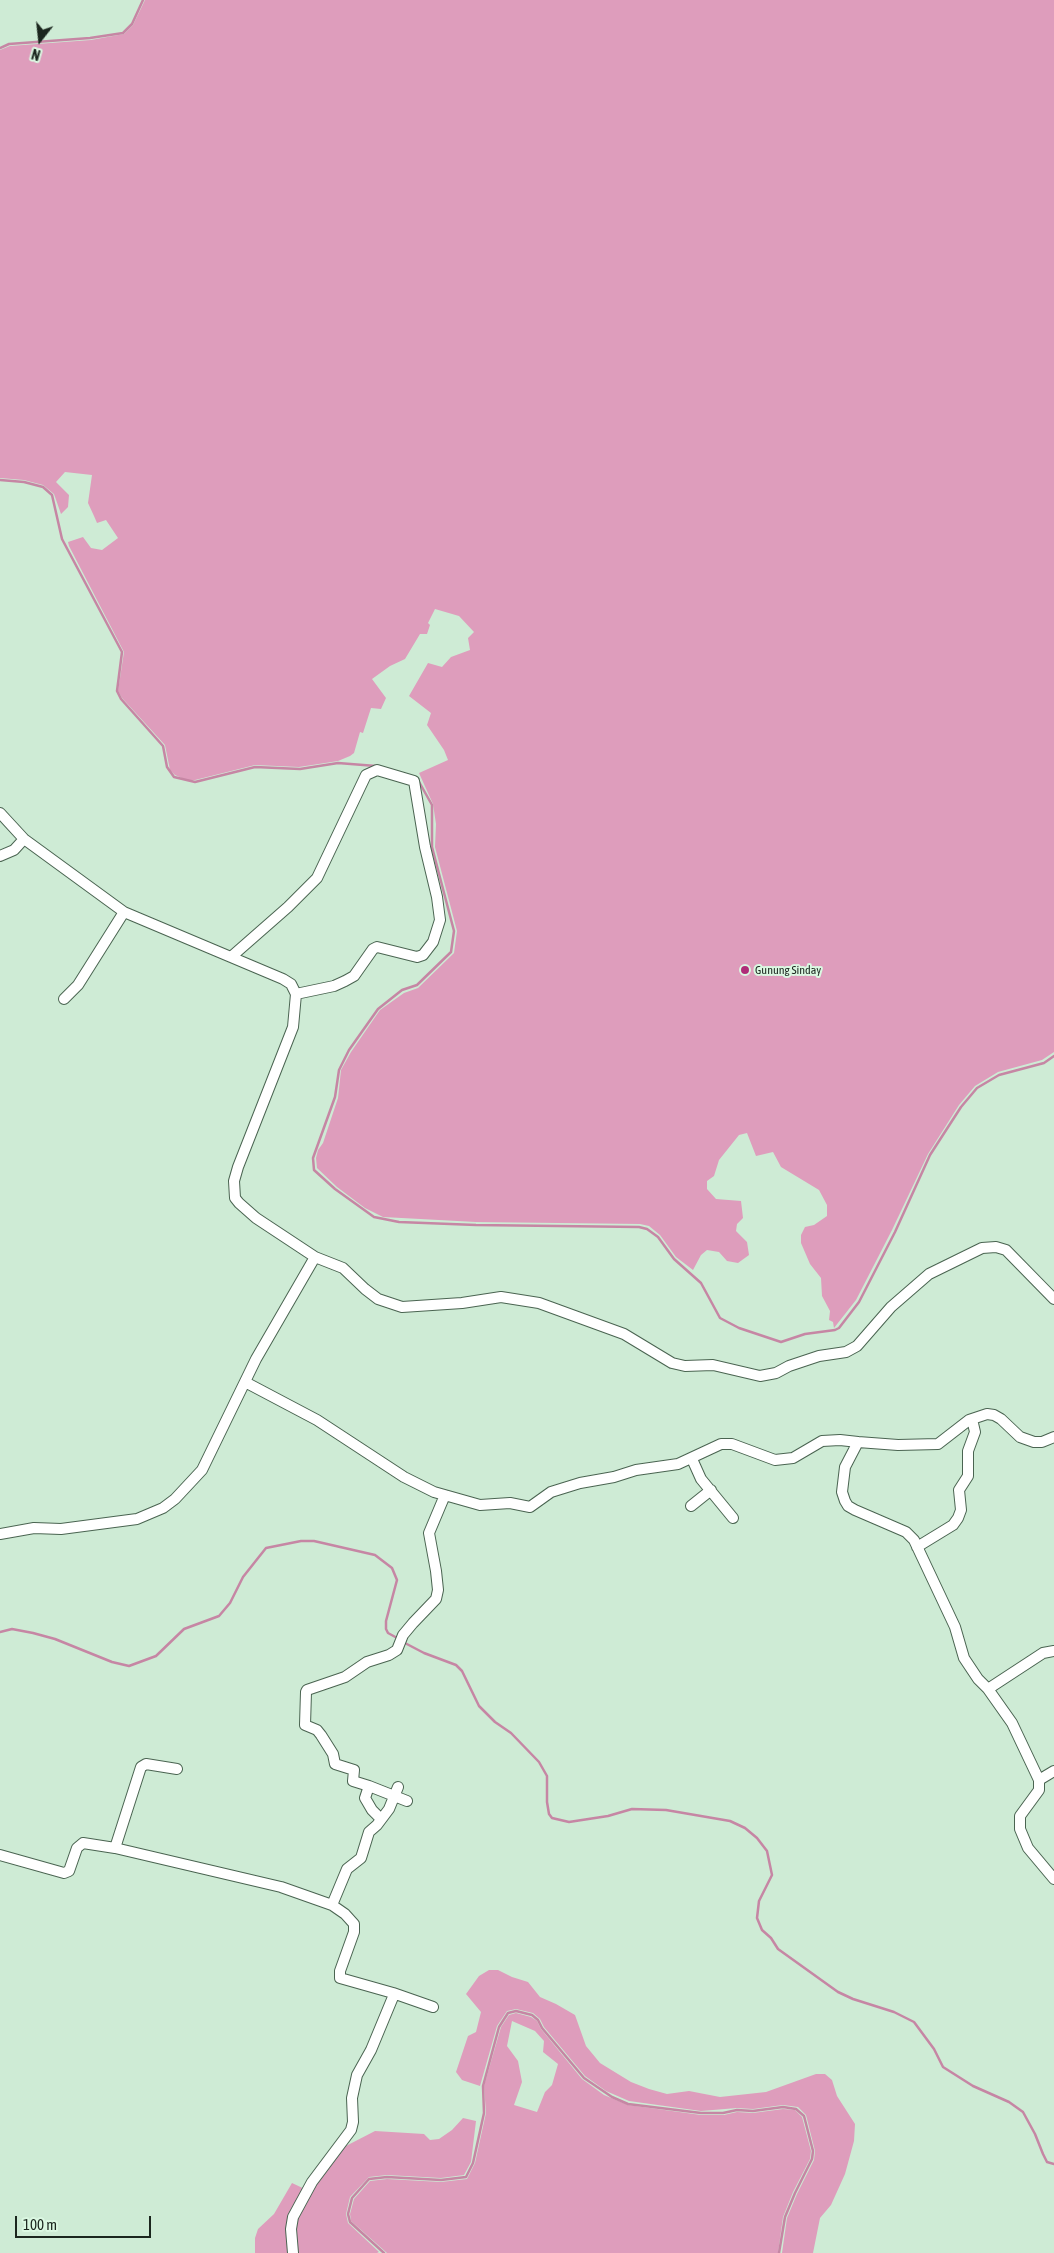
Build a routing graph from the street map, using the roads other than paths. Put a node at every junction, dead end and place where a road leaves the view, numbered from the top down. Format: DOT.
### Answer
graph roads {
  1 [pos="0,812"];
  2 [pos="24,839"];
  3 [pos="0,856"];
  4 [pos="124,912"];
  5 [pos="231,956"];
  6 [pos="296,994"];
  7 [pos="64,999"];
  8 [pos="315,1257"];
  9 [pos="1054,1299"];
  10 [pos="245,1382"];
  11 [pos="972,1419"];
  12 [pos="1054,1437"];
  13 [pos="858,1442"];
  14 [pos="692,1460"];
  15 [pos="711,1490"];
  16 [pos="445,1495"];
  17 [pos="691,1506"];
  18 [pos="733,1518"];
  19 [pos="0,1534"];
  20 [pos="917,1547"];
  21 [pos="1054,1651"];
  22 [pos="988,1689"];
  23 [pos="177,1769"];
  24 [pos="1054,1771"];
  25 [pos="1039,1780"];
  26 [pos="369,1786"];
  27 [pos="396,1792"];
  28 [pos="407,1801"];
  29 [pos="381,1819"];
  30 [pos="116,1848"];
  31 [pos="0,1855"];
  32 [pos="1054,1879"];
  33 [pos="332,1905"];
  34 [pos="393,1993"];
  35 [pos="433,2007"];
  36 [pos="293,2253"];
  1 -- 2 [label="street"];
  2 -- 3 [label="street"];
  2 -- 4 [label="street"];
  4 -- 5 [label="street"];
  4 -- 7 [label="street"];
  5 -- 6 [label="street"];
  5 -- 6 [label="street"];
  6 -- 8 [label="street"];
  8 -- 9 [label="street"];
  8 -- 10 [label="street"];
  10 -- 16 [label="street"];
  10 -- 19 [label="street"];
  11 -- 12 [label="street"];
  11 -- 13 [label="street"];
  11 -- 20 [label="street"];
  13 -- 14 [label="street"];
  13 -- 20 [label="street"];
  14 -- 15 [label="street"];
  14 -- 16 [label="street"];
  15 -- 17 [label="street"];
  15 -- 18 [label="street"];
  16 -- 26 [label="street"];
  20 -- 22 [label="street"];
  21 -- 22 [label="street"];
  22 -- 25 [label="street"];
  23 -- 30 [label="street"];
  24 -- 25 [label="street"];
  25 -- 32 [label="street"];
  26 -- 27 [label="street"];
  26 -- 29 [label="street"];
  27 -- 28 [label="street"];
  27 -- 29 [label="street"];
  29 -- 33 [label="street"];
  30 -- 31 [label="street"];
  30 -- 33 [label="street"];
  33 -- 34 [label="street"];
  34 -- 35 [label="street"];
  34 -- 36 [label="street"];
}
